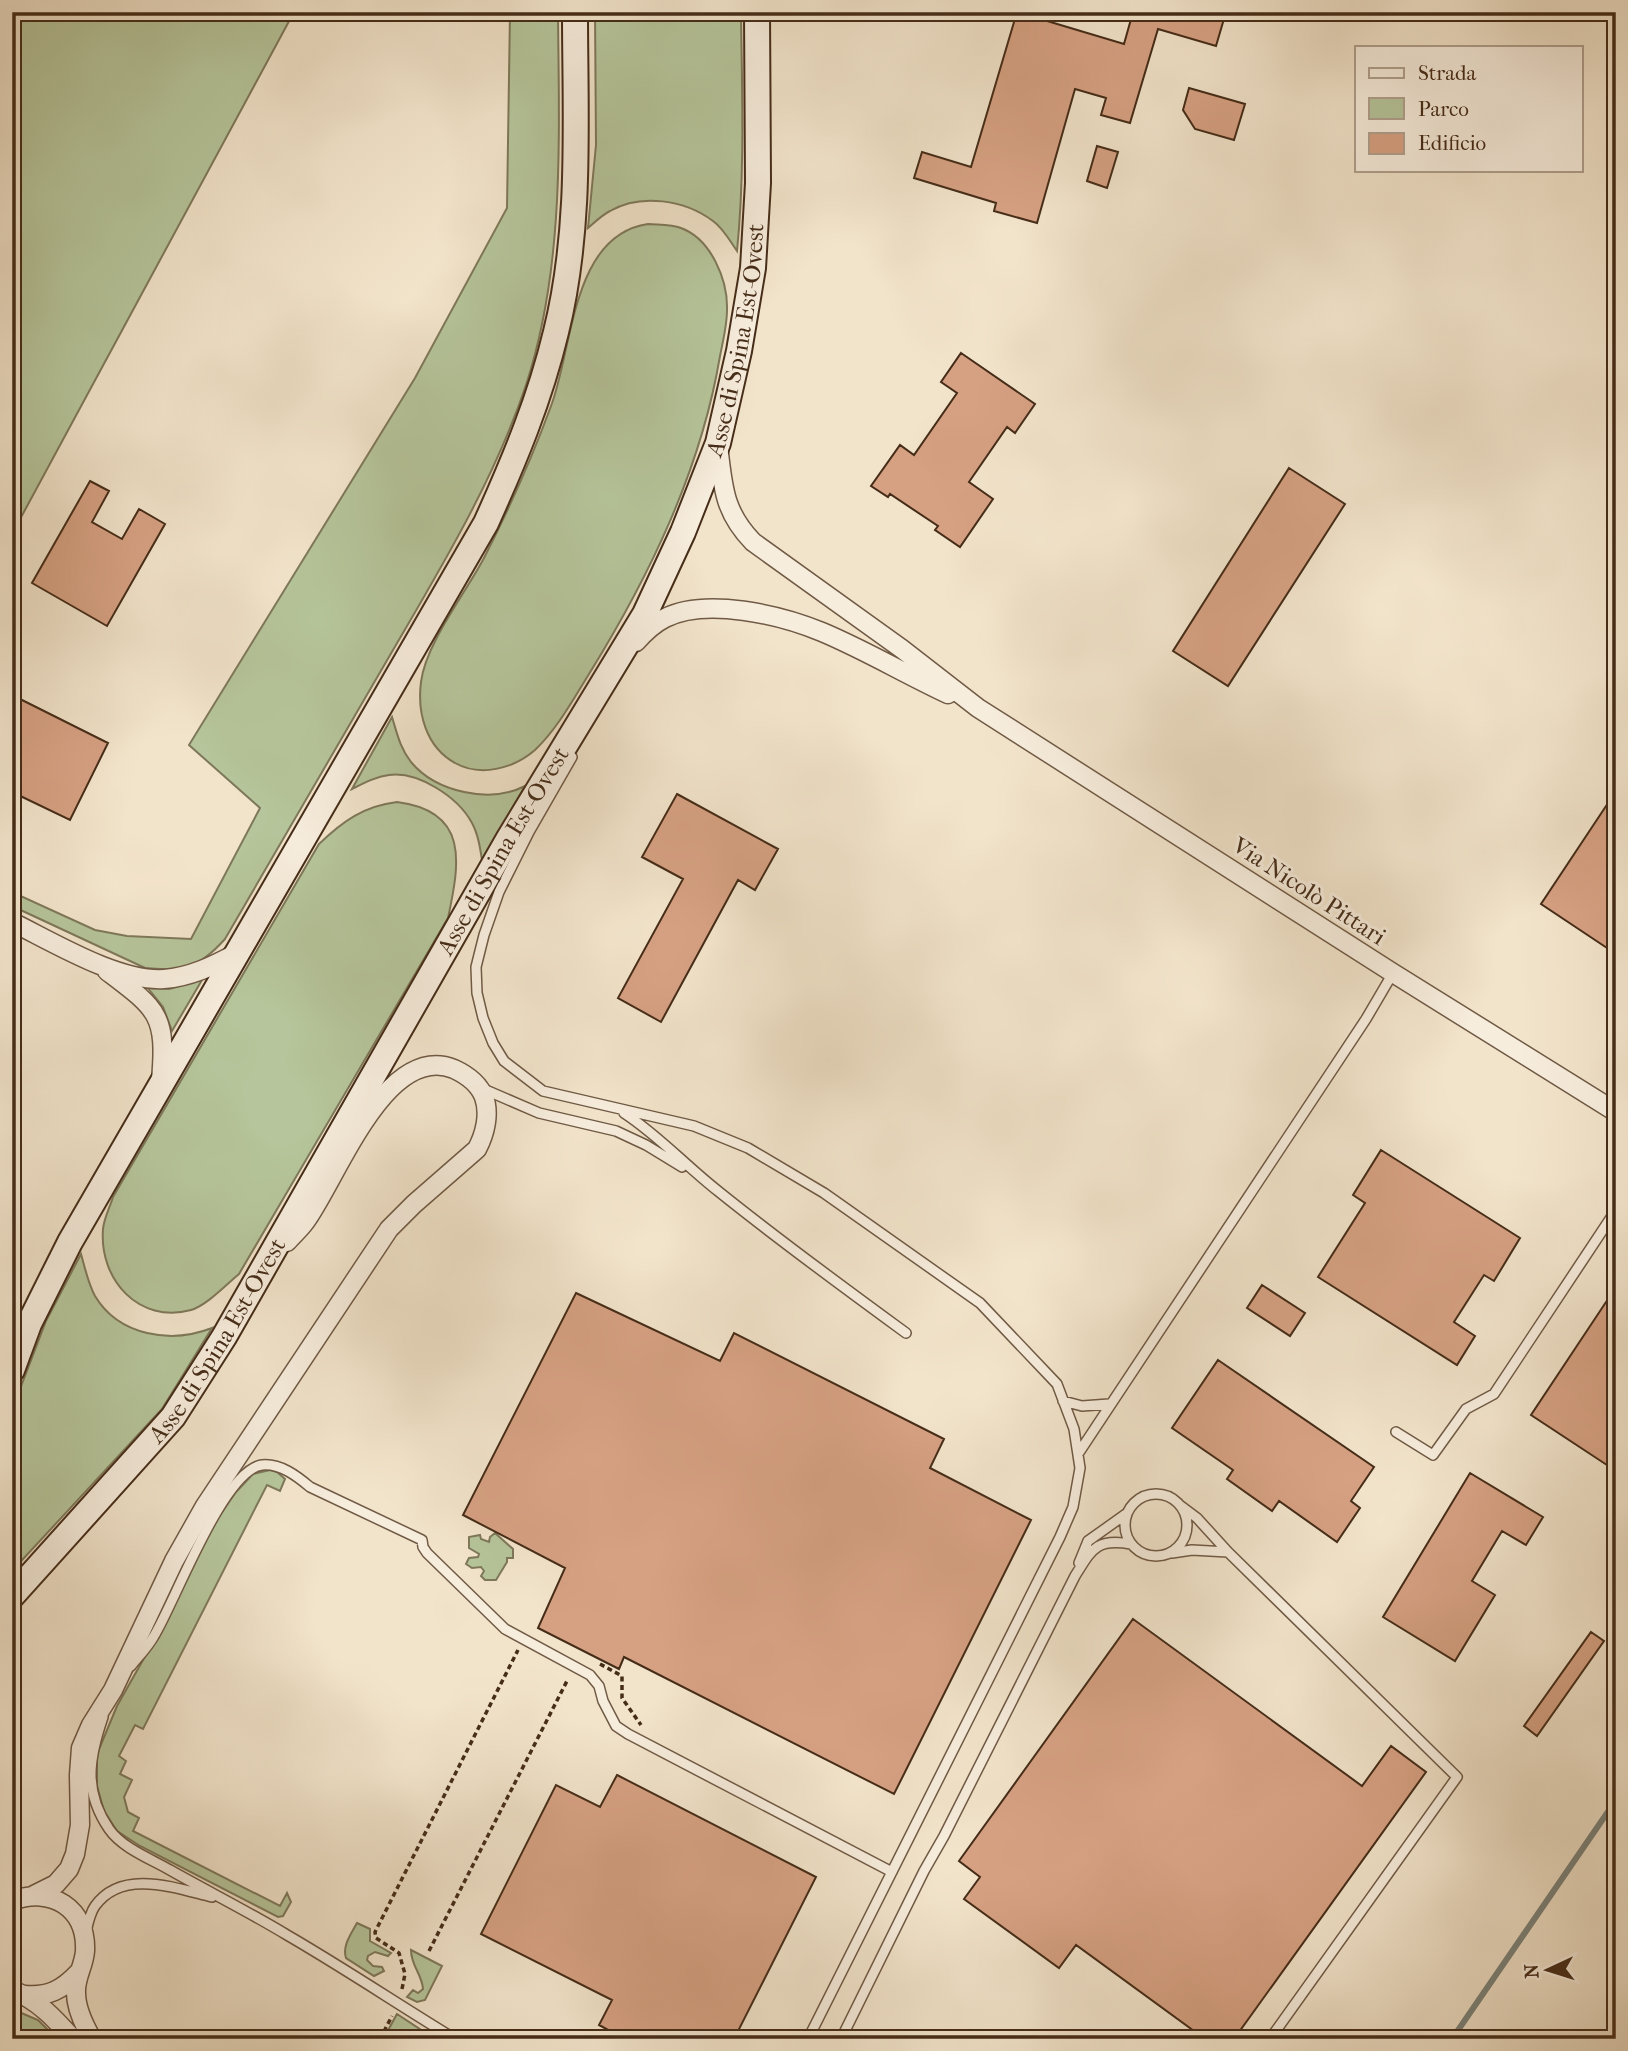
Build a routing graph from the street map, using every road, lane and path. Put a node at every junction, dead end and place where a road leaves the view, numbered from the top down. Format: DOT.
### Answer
graph roads {
  1 [pos="575,12"];
  2 [pos="757,12"];
  3 [pos="718,443"];
  4 [pos="607,678"];
  5 [pos="978,708"];
  6 [pos="579,722"];
  7 [pos="12,922"];
  8 [pos="239,952"];
  9 [pos="99,964"];
  10 [pos="1393,973"];
  11 [pos="479,1087"];
  12 [pos="161,1088"];
  13 [pos="617,1108"];
  14 [pos="1616,1112"];
  15 [pos="704,1180"];
  16 [pos="1616,1210"];
  17 [pos="263,1267"];
  18 [pos="906,1333"];
  19 [pos="12,1370"];
  20 [pos="1063,1401"];
  21 [pos="1109,1404"];
  22 [pos="1396,1432"];
  23 [pos="1078,1454"];
  24 [pos="1181,1506"];
  25 [pos="1126,1514"];
  26 [pos="1130,1544"];
  27 [pos="1228,1552"];
  28 [pos="1170,1553"];
  29 [pos="1075,1576"];
  30 [pos="12,1597"];
  31 [pos="518,1650"];
  32 [pos="590,1660"];
  33 [pos="569,1676"];
  34 [pos="113,1689"];
  35 [pos="642,1727"];
  36 [pos="892,1872"];
  37 [pos="21,1896"];
  38 [pos="224,1900"];
  39 [pos="84,1936"];
  40 [pos="429,1951"];
  41 [pos="78,1973"];
  42 [pos="19,1993"];
  43 [pos="398,2004"];
  44 [pos="843,2035"];
  45 [pos="73,2039"];
  46 [pos="92,2039"];
  47 [pos="380,2039"];
  48 [pos="455,2039"];
  49 [pos="808,2039"];
  50 [pos="1270,2039"];
  1 -- 8 [label="main road"];
  2 -- 3 [label="main road, Asse di Spina Est-Ovest"];
  3 -- 4 [label="main road, Asse di Spina Est-Ovest"];
  3 -- 5 [label="street"];
  4 -- 5 [label="street"];
  4 -- 6 [label="main road, Asse di Spina Est-Ovest"];
  5 -- 10 [label="street, Via Nicolò Pittari"];
  6 -- 13 [label="lane"];
  6 -- 17 [label="main road, Asse di Spina Est-Ovest"];
  7 -- 9 [label="street"];
  8 -- 9 [label="street"];
  8 -- 12 [label="main road"];
  9 -- 12 [label="street"];
  10 -- 14 [label="street, Via Nicolò Pittari"];
  10 -- 21 [label="lane"];
  11 -- 15 [label="lane"];
  11 -- 17 [label="street"];
  11 -- 34 [label="street"];
  12 -- 19 [label="main road"];
  13 -- 15 [label="lane"];
  13 -- 20 [label="lane"];
  15 -- 18 [label="lane"];
  16 -- 22 [label="lane"];
  17 -- 30 [label="main road, Asse di Spina Est-Ovest"];
  20 -- 21 [label="lane"];
  20 -- 23 [label="lane"];
  21 -- 23 [label="lane"];
  23 -- 36 [label="lane"];
  24 -- 25 [label="lane"];
  24 -- 27 [label="lane"];
  24 -- 28 [label="lane"];
  25 -- 26 [label="lane"];
  25 -- 29 [label="lane"];
  26 -- 28 [label="lane"];
  26 -- 29 [label="lane"];
  27 -- 28 [label="lane"];
  27 -- 50 [label="lane"];
  29 -- 44 [label="lane"];
  31 -- 43 [label="path"];
  32 -- 35 [label="path"];
  33 -- 40 [label="path"];
  34 -- 36 [label="lane"];
  34 -- 37 [label="street"];
  34 -- 38 [label="lane"];
  36 -- 49 [label="lane"];
  37 -- 39 [label="street"];
  38 -- 39 [label="lane"];
  38 -- 43 [label="lane"];
  39 -- 41 [label="street"];
  41 -- 42 [label="street"];
  41 -- 46 [label="street"];
  42 -- 45 [label="street"];
  43 -- 47 [label="path"];
  43 -- 48 [label="lane"];
}
